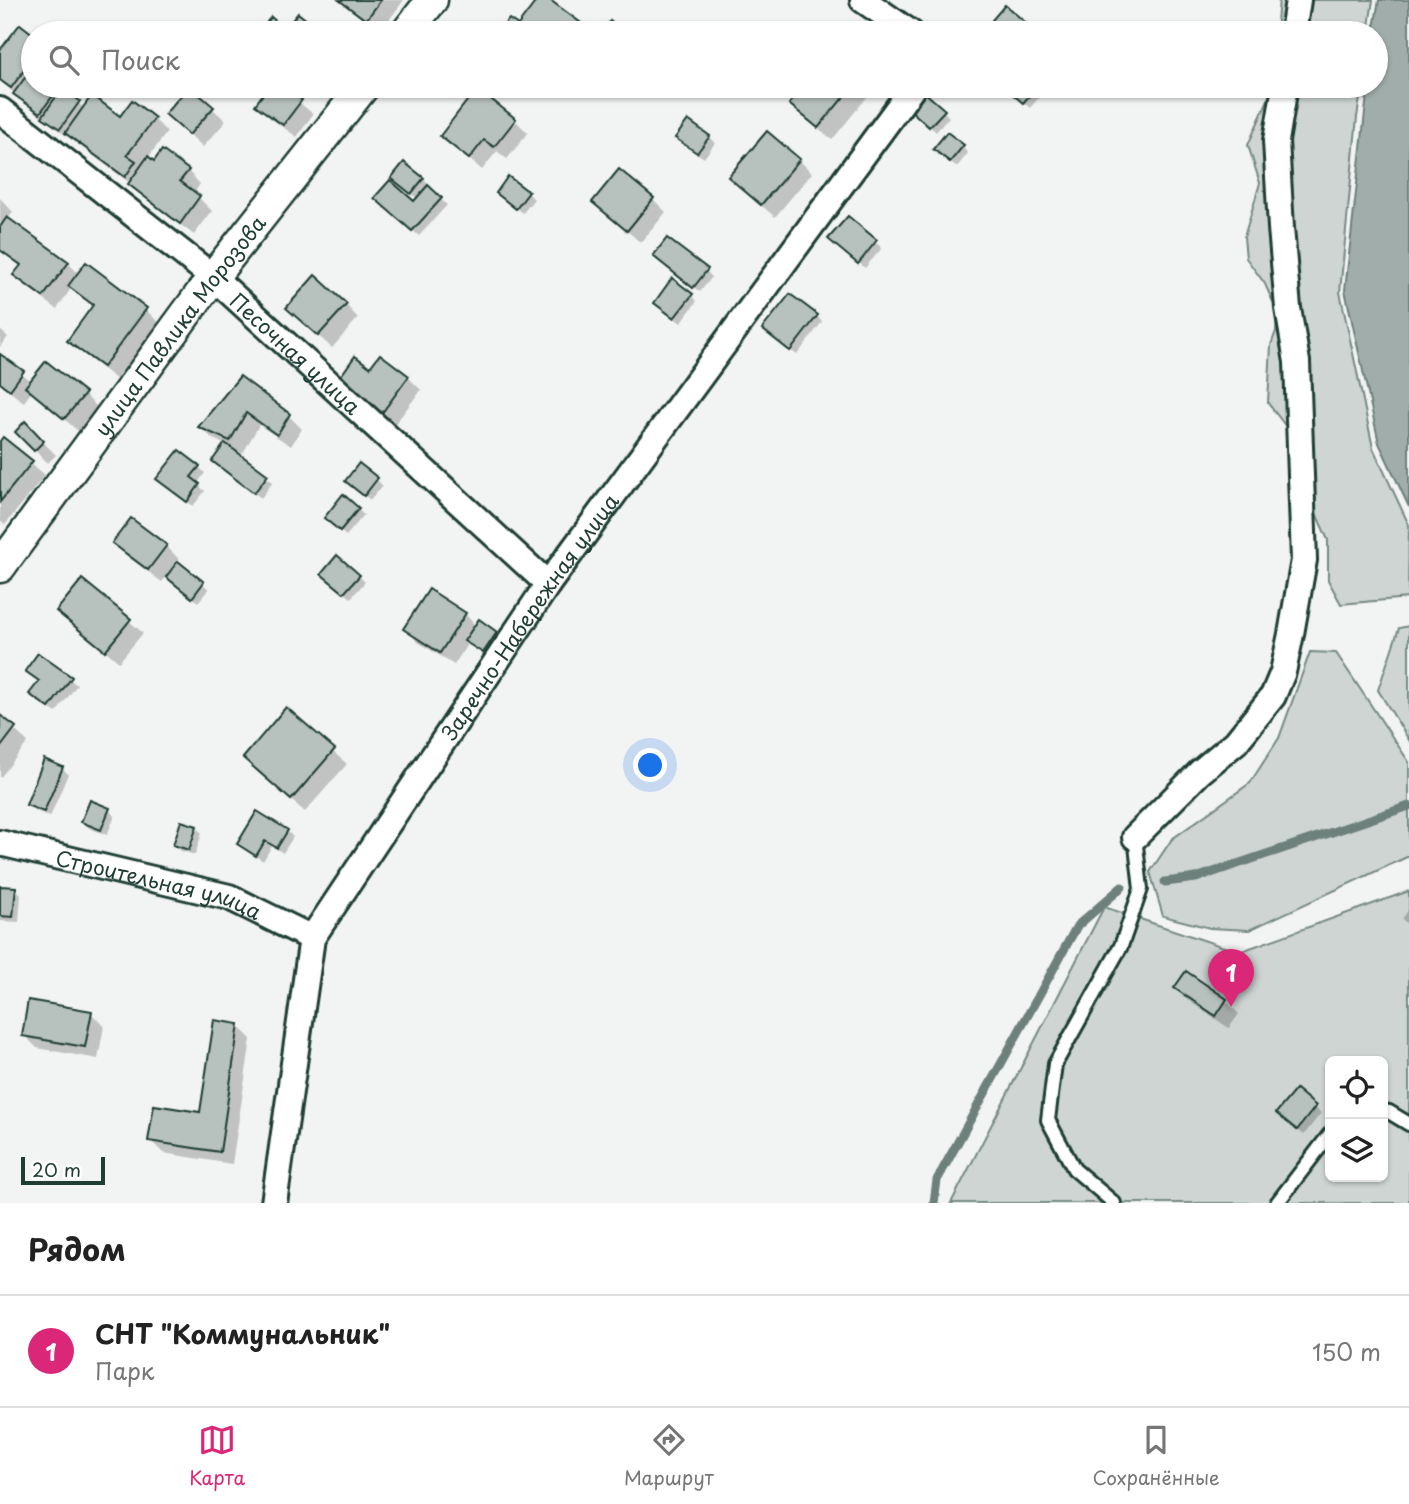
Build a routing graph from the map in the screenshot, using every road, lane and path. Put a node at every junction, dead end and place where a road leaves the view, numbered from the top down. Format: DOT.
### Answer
graph roads {
  1 [pos="432,0"];
  2 [pos="863,0"];
  3 [pos="1298,0"];
  4 [pos="415,21"];
  5 [pos="894,21"];
  6 [pos="1295,21"];
  7 [pos="355,98"];
  8 [pos="905,98"];
  9 [pos="1283,98"];
  10 [pos="0,110"];
  11 [pos="213,277"];
  12 [pos="0,567"];
  13 [pos="548,584"];
  14 [pos="1135,838"];
  15 [pos="0,843"];
  16 [pos="312,938"];
  17 [pos="1388,1112"];
  18 [pos="1409,1124"];
  19 [pos="1325,1141"];
  20 [pos="274,1203"];
  21 [pos="1114,1203"];
  22 [pos="1277,1203"];
  1 -- 4 [label="street"];
  2 -- 5 [label="street"];
  3 -- 6 [label="street"];
  7 -- 11 [label="street, улица Павлика Морозова"];
  8 -- 13 [label="street, Заречно-Набережная улица"];
  9 -- 14 [label="street"];
  10 -- 11 [label="street, Песочная улица"];
  11 -- 12 [label="street, улица Павлика Морозова"];
  11 -- 13 [label="street, Песочная улица"];
  13 -- 16 [label="street, Заречно-Набережная улица"];
  14 -- 21 [label="lane"];
  15 -- 16 [label="street, Строительная улица"];
  16 -- 20 [label="street, Заречно-Набережная улица"];
  17 -- 18 [label="lane"];
  19 -- 22 [label="lane"];
}
